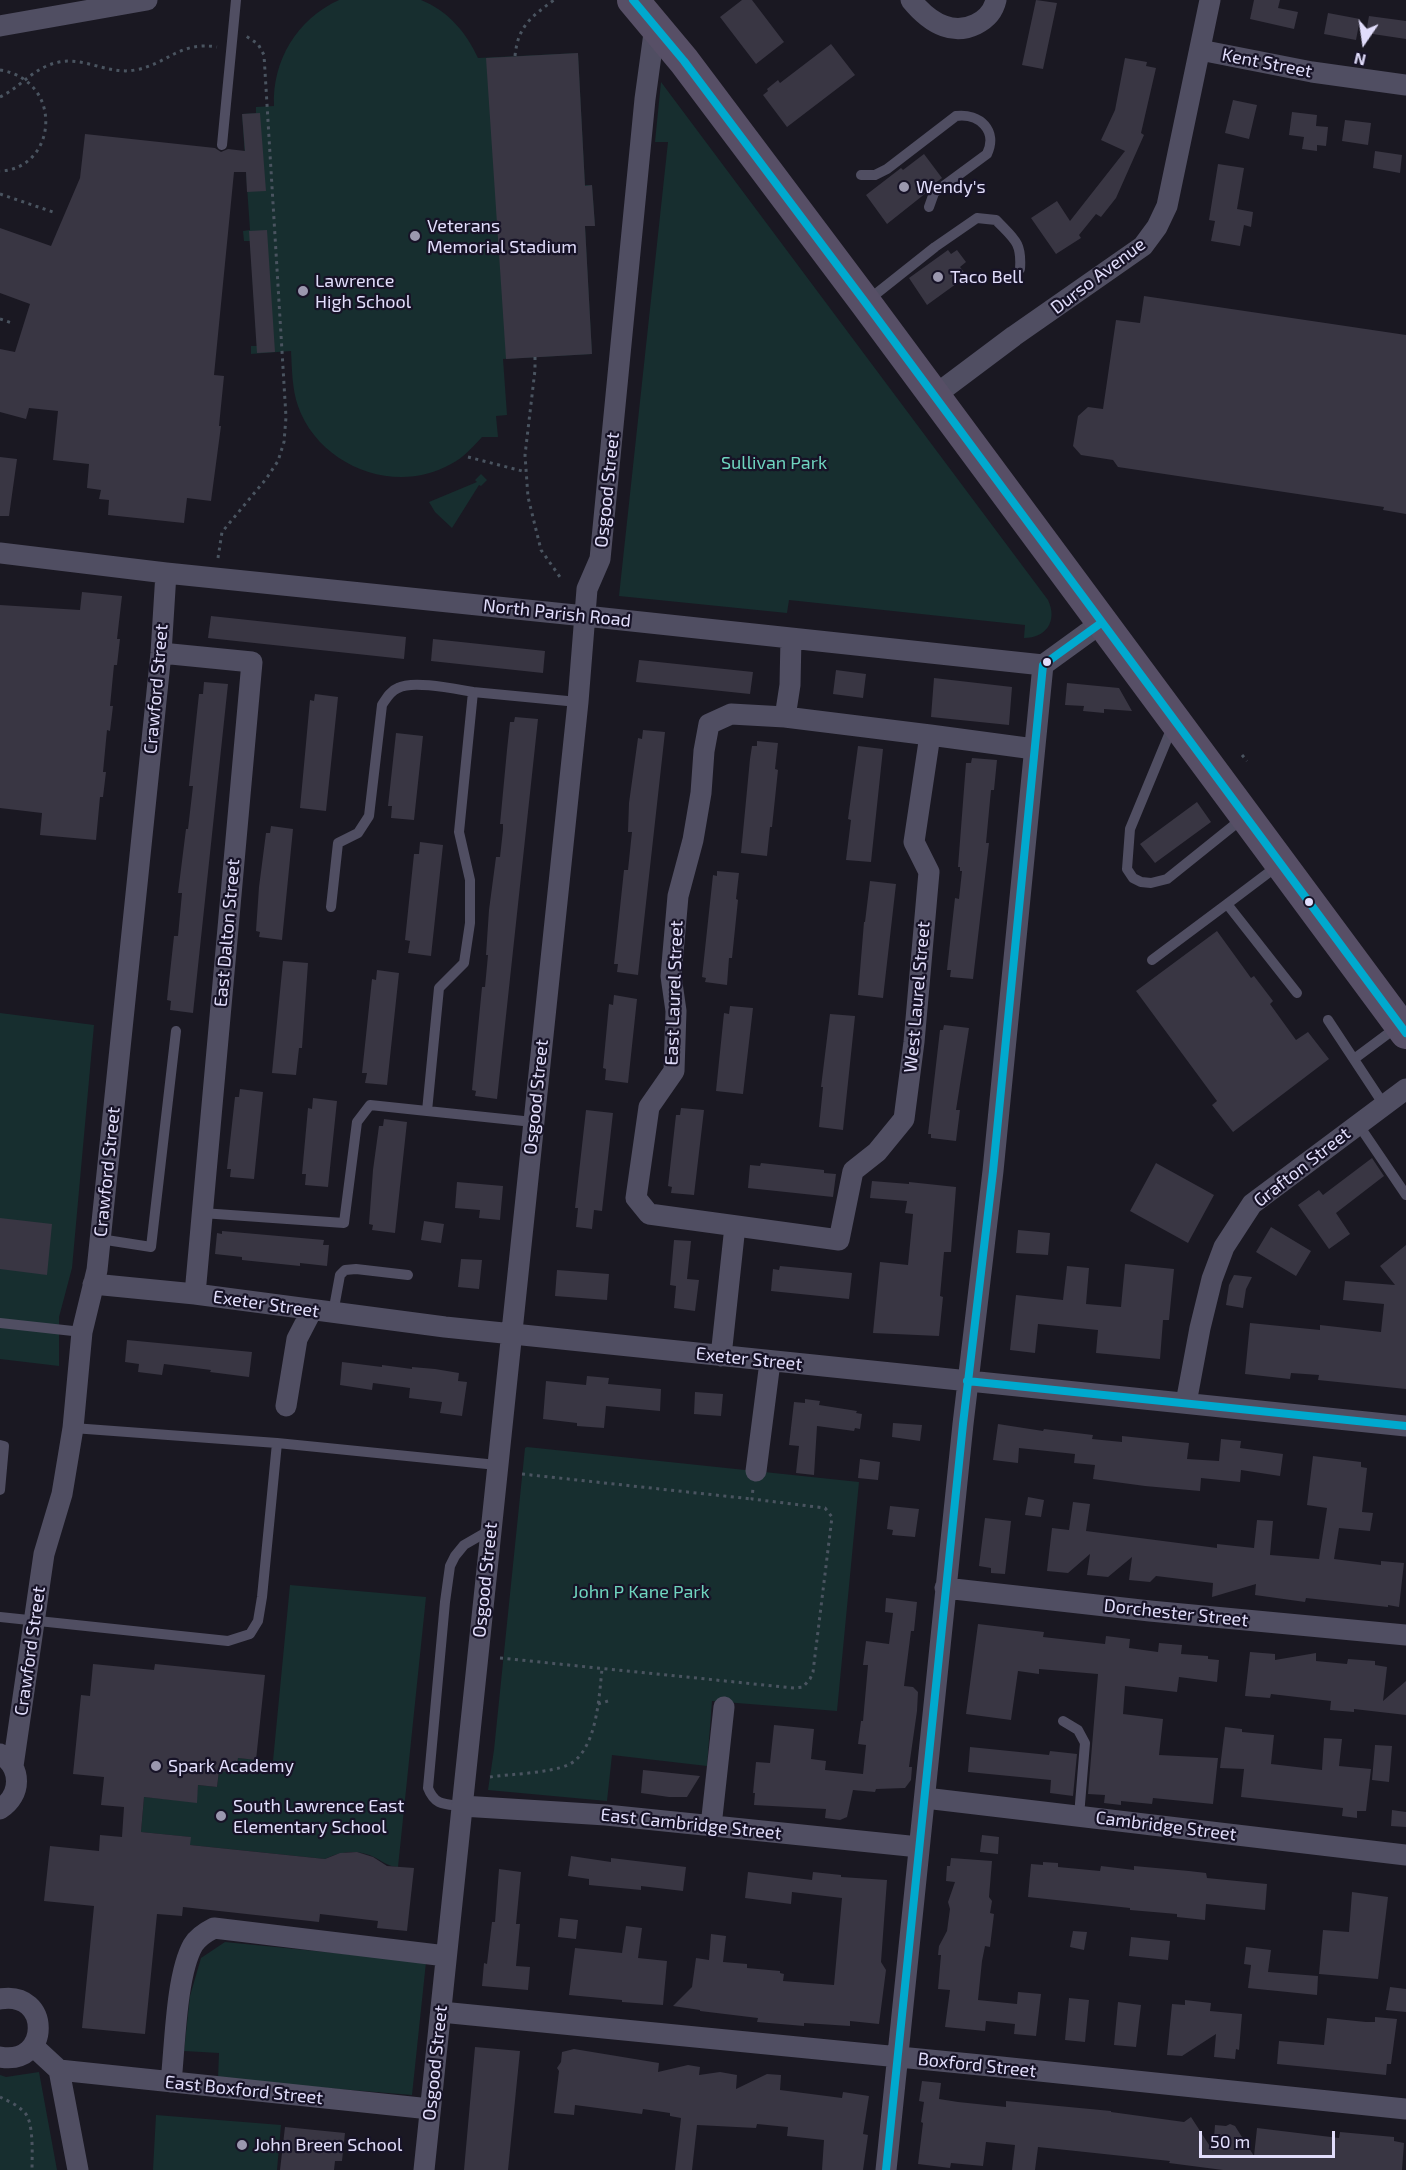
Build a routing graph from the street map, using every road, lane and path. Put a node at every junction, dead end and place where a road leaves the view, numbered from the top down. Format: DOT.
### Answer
graph roads {
  1 [pos="147,0"];
  2 [pos="236,0"];
  3 [pos="554,0"];
  4 [pos="633,0"];
  5 [pos="911,0"];
  6 [pos="996,0"];
  7 [pos="1210,0"];
  8 [pos="39,10"];
  9 [pos="0,26"];
  10 [pos="655,26"];
  11 [pos="232,32"];
  12 [pos="231,49"];
  13 [pos="1200,50"];
  14 [pos="515,56"];
  15 [pos="0,70"];
  16 [pos="26,79"];
  17 [pos="1406,85"];
  18 [pos="0,97"];
  19 [pos="222,145"];
  20 [pos="0,171"];
  21 [pos="861,174"];
  22 [pos="0,194"];
  23 [pos="929,207"];
  24 [pos="56,213"];
  25 [pos="1020,269"];
  26 [pos="865,302"];
  27 [pos="0,320"];
  28 [pos="12,323"];
  29 [pos="535,357"];
  30 [pos="934,396"];
  31 [pos="468,457"];
  32 [pos="526,472"];
  33 [pos="0,553"];
  34 [pos="218,558"];
  35 [pos="166,573"];
  36 [pos="560,577"];
  37 [pos="585,616"];
  38 [pos="1101,622"];
  39 [pos="791,638"];
  40 [pos="160,653"];
  41 [pos="1043,665"];
  42 [pos="473,692"];
  43 [pos="578,702"];
  44 [pos="785,717"];
  45 [pos="1174,722"];
  46 [pos="930,735"];
  47 [pos="1034,749"];
  48 [pos="1242,755"];
  49 [pos="1247,761"];
  50 [pos="1244,817"];
  51 [pos="1280,864"];
  52 [pos="1227,904"];
  53 [pos="331,907"];
  54 [pos="1152,960"];
  55 [pos="1297,993"];
  56 [pos="1328,1020"];
  57 [pos="1403,1029"];
  58 [pos="176,1031"];
  59 [pos="1354,1059"];
  60 [pos="1406,1089"];
  61 [pos="1384,1105"];
  62 [pos="427,1111"];
  63 [pos="533,1122"];
  64 [pos="1358,1124"];
  65 [pos="1406,1194"];
  66 [pos="202,1214"];
  67 [pos="735,1226"];
  68 [pos="100,1239"];
  69 [pos="408,1275"];
  70 [pos="93,1284"];
  71 [pos="195,1294"];
  72 [pos="312,1310"];
  73 [pos="333,1313"];
  74 [pos="0,1323"];
  75 [pos="82,1332"];
  76 [pos="510,1334"];
  77 [pos="721,1356"];
  78 [pos="770,1362"];
  79 [pos="968,1381"];
  80 [pos="1186,1403"];
  81 [pos="286,1406"];
  82 [pos="1406,1426"];
  83 [pos="73,1428"];
  84 [pos="277,1443"];
  85 [pos="0,1445"];
  86 [pos="497,1465"];
  87 [pos="756,1472"];
  88 [pos="522,1474"];
  89 [pos="0,1490"];
  90 [pos="752,1499"];
  91 [pos="490,1530"];
  92 [pos="945,1587"];
  93 [pos="0,1617"];
  94 [pos="35,1621"];
  95 [pos="1406,1635"];
  96 [pos="500,1658"];
  97 [pos="602,1669"];
  98 [pos="608,1701"];
  99 [pos="597,1704"];
  100 [pos="724,1707"];
  101 [pos="1063,1721"];
  102 [pos="7,1760"];
  103 [pos="490,1777"];
  104 [pos="925,1798"];
  105 [pos="462,1806"];
  106 [pos="0,1809"];
  107 [pos="1079,1816"];
  108 [pos="711,1826"];
  109 [pos="919,1847"];
  110 [pos="1406,1855"];
  111 [pos="447,1956"];
  112 [pos="0,1999"];
  113 [pos="441,2012"];
  114 [pos="33,2046"];
  115 [pos="0,2057"];
  116 [pos="898,2057"];
  117 [pos="59,2070"];
  118 [pos="171,2082"];
  119 [pos="0,2097"];
  120 [pos="430,2109"];
  121 [pos="1406,2109"];
  122 [pos="32,2170"];
  123 [pos="78,2170"];
  124 [pos="424,2170"];
  125 [pos="886,2170"];
  1 -- 8 [label="street"];
  2 -- 11 [label="lane"];
  3 -- 14 [label="path"];
  4 -- 10 [label="main road"];
  5 -- 6 [label="street"];
  7 -- 13 [label="street, Durso Avenue"];
  8 -- 9 [label="street"];
  10 -- 26 [label="main road"];
  10 -- 37 [label="street, Osgood Street"];
  11 -- 12 [label="lane"];
  11 -- 34 [label="path"];
  12 -- 16 [label="path"];
  12 -- 19 [label="lane"];
  13 -- 17 [label="street, Kent Street"];
  13 -- 30 [label="street, Durso Avenue"];
  15 -- 16 [label="path"];
  16 -- 18 [label="path"];
  16 -- 20 [label="path"];
  21 -- 23 [label="lane"];
  22 -- 24 [label="path"];
  25 -- 26 [label="lane"];
  26 -- 30 [label="main road"];
  27 -- 28 [label="path"];
  29 -- 32 [label="path"];
  30 -- 38 [label="main road"];
  31 -- 32 [label="path"];
  32 -- 36 [label="path"];
  33 -- 35 [label="street, North Parish Road"];
  35 -- 37 [label="street, North Parish Road"];
  35 -- 40 [label="street, Crawford Street"];
  37 -- 39 [label="street, North Parish Road"];
  37 -- 43 [label="street, Osgood Street"];
  38 -- 41 [label="street"];
  38 -- 45 [label="main road"];
  39 -- 41 [label="street, North Parish Road"];
  39 -- 44 [label="street"];
  40 -- 66 [label="street, East Dalton Street"];
  40 -- 68 [label="street, Crawford Street"];
  41 -- 47 [label="street"];
  42 -- 43 [label="lane"];
  42 -- 53 [label="lane"];
  42 -- 62 [label="lane"];
  43 -- 63 [label="street, Osgood Street"];
  44 -- 46 [label="street"];
  44 -- 67 [label="street, East Laurel Street"];
  45 -- 50 [label="main road"];
  45 -- 50 [label="lane"];
  46 -- 47 [label="street"];
  46 -- 67 [label="street, West Laurel Street"];
  47 -- 79 [label="street"];
  48 -- 49 [label="path"];
  50 -- 51 [label="main road"];
  51 -- 52 [label="lane"];
  51 -- 57 [label="main road"];
  52 -- 54 [label="lane"];
  52 -- 55 [label="lane"];
  56 -- 59 [label="lane"];
  57 -- 59 [label="lane"];
  58 -- 68 [label="lane"];
  59 -- 61 [label="lane"];
  60 -- 61 [label="street, Grafton Street"];
  61 -- 64 [label="street, Grafton Street"];
  62 -- 63 [label="lane"];
  62 -- 66 [label="lane"];
  63 -- 76 [label="street, Osgood Street"];
  64 -- 65 [label="lane"];
  64 -- 80 [label="street, Grafton Street"];
  66 -- 71 [label="street, East Dalton Street"];
  67 -- 77 [label="street"];
  68 -- 70 [label="street, Crawford Street"];
  69 -- 73 [label="lane"];
  70 -- 71 [label="street, Exeter Street"];
  70 -- 75 [label="street, Crawford Street"];
  71 -- 72 [label="street, Exeter Street"];
  72 -- 73 [label="street, Exeter Street"];
  72 -- 81 [label="street"];
  73 -- 76 [label="street, Exeter Street"];
  74 -- 75 [label="lane"];
  75 -- 83 [label="street, Crawford Street"];
  76 -- 77 [label="street, Exeter Street"];
  76 -- 86 [label="street, Osgood Street"];
  77 -- 78 [label="street, Exeter Street"];
  78 -- 79 [label="street, Exeter Street"];
  78 -- 87 [label="street"];
  79 -- 80 [label="street, Exeter Street"];
  79 -- 92 [label="street"];
  80 -- 82 [label="street, Exeter Street"];
  83 -- 84 [label="lane"];
  83 -- 94 [label="street, Crawford Street"];
  84 -- 86 [label="lane"];
  84 -- 94 [label="lane"];
  85 -- 89 [label="lane"];
  86 -- 91 [label="street, Osgood Street"];
  87 -- 90 [label="path"];
  88 -- 90 [label="path"];
  90 -- 97 [label="path"];
  91 -- 105 [label="street, Osgood Street"];
  91 -- 105 [label="lane"];
  92 -- 95 [label="street, Dorchester Street"];
  92 -- 104 [label="street"];
  93 -- 94 [label="lane"];
  94 -- 102 [label="street, Crawford Street"];
  96 -- 97 [label="path"];
  97 -- 99 [label="path"];
  98 -- 99 [label="path"];
  99 -- 103 [label="path"];
  100 -- 108 [label="street"];
  101 -- 107 [label="lane"];
  102 -- 106 [label="street, Crawford Street"];
  104 -- 107 [label="street, Cambridge Street"];
  104 -- 109 [label="street"];
  105 -- 108 [label="street, East Cambridge Street"];
  105 -- 111 [label="street, Osgood Street"];
  107 -- 110 [label="street, Cambridge Street"];
  108 -- 109 [label="street, East Cambridge Street"];
  109 -- 116 [label="street"];
  111 -- 113 [label="street, Osgood Street"];
  111 -- 118 [label="street"];
  112 -- 114 [label="street"];
  113 -- 116 [label="street, Boxford Street"];
  113 -- 120 [label="street, Osgood Street"];
  114 -- 115 [label="street"];
  114 -- 117 [label="street"];
  116 -- 121 [label="street, Boxford Street"];
  116 -- 125 [label="street"];
  117 -- 118 [label="street, East Boxford Street"];
  117 -- 123 [label="street"];
  118 -- 120 [label="street, East Boxford Street"];
  119 -- 122 [label="path"];
  120 -- 124 [label="street, Osgood Street"];
}
